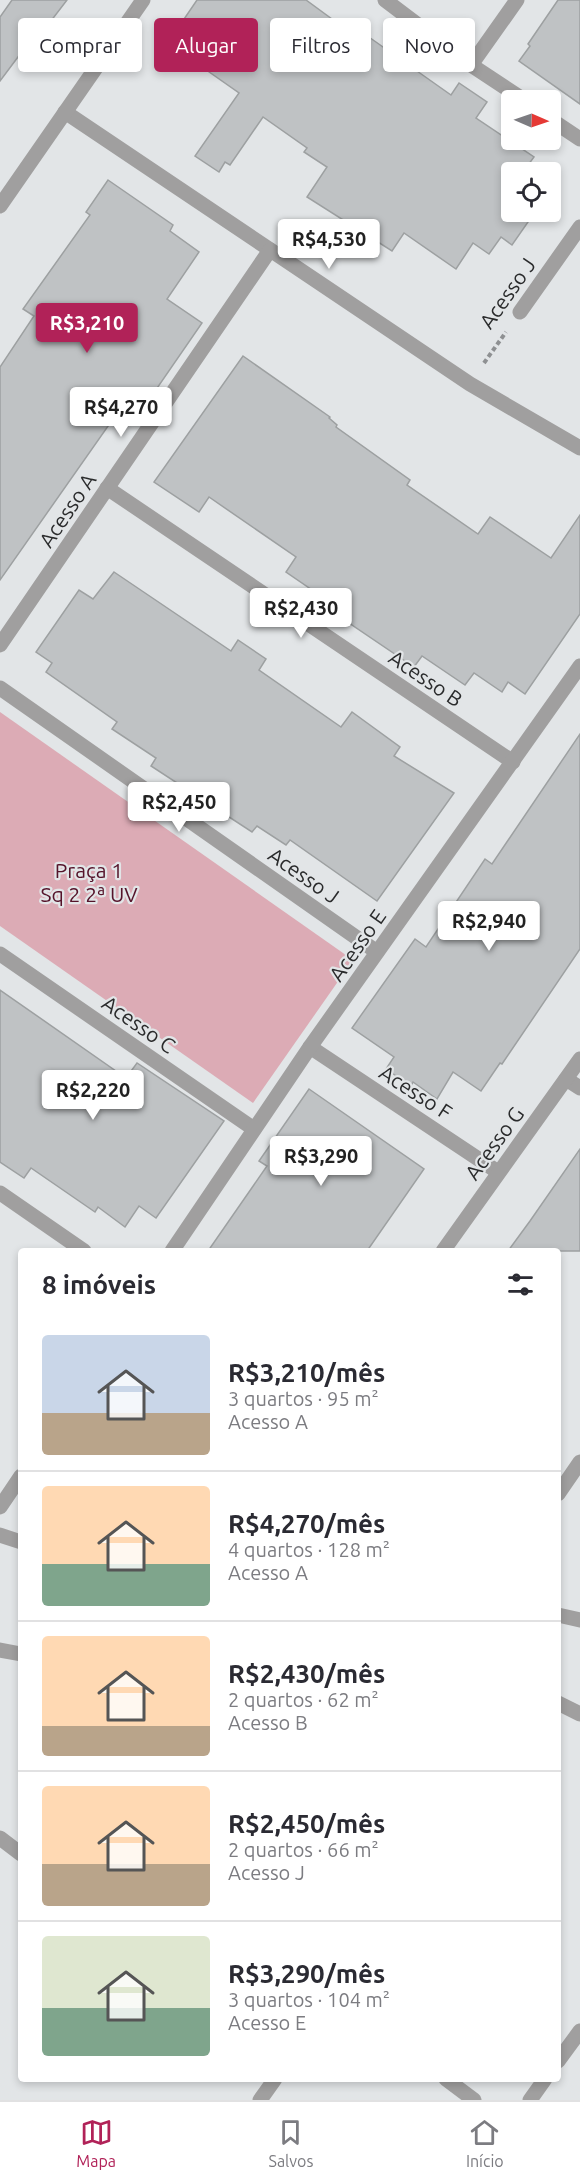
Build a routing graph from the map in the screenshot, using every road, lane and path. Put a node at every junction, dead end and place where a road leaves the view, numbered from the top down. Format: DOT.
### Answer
graph roads {
  1 [pos="385,0"];
  2 [pos="516,0"];
  3 [pos="138,2"];
  4 [pos="409,18"];
  5 [pos="475,59"];
  6 [pos="475,68"];
  7 [pos="509,90"];
  8 [pos="65,112"];
  9 [pos="561,126"];
  10 [pos="580,139"];
  11 [pos="0,206"];
  12 [pos="580,227"];
  13 [pos="270,250"];
  14 [pos="520,312"];
  15 [pos="470,384"];
  16 [pos="580,448"];
  17 [pos="107,488"];
  18 [pos="0,645"];
  19 [pos="580,666"];
  20 [pos="0,688"];
  21 [pos="513,762"];
  22 [pos="377,952"];
  23 [pos="0,954"];
  24 [pos="310,1047"];
  25 [pos="580,1059"];
  26 [pos="566,1079"];
  27 [pos="580,1088"];
  28 [pos="254,1129"];
  29 [pos="498,1172"];
  30 [pos="0,1193"];
  31 [pos="80,1248"];
  32 [pos="174,1248"];
  33 [pos="445,1248"];
  34 [pos="580,1462"];
  35 [pos="18,1480"];
  36 [pos="561,1490"];
  37 [pos="0,1507"];
  38 [pos="0,1535"];
  39 [pos="18,1541"];
  40 [pos="561,1616"];
  41 [pos="580,1620"];
  42 [pos="0,1650"];
  43 [pos="18,1653"];
  44 [pos="561,1704"];
  45 [pos="580,1714"];
  46 [pos="0,1838"];
  47 [pos="18,1852"];
  48 [pos="580,2031"];
  49 [pos="561,2057"];
  50 [pos="273,2082"];
  51 [pos="450,2082"];
  52 [pos="543,2082"];
  53 [pos="260,2100"];
  54 [pos="474,2100"];
  55 [pos="530,2100"];
  1 -- 4 [label="street"];
  2 -- 5 [label="street"];
  3 -- 8 [label="street"];
  6 -- 7 [label="street"];
  8 -- 11 [label="street"];
  8 -- 13 [label="street"];
  9 -- 10 [label="street"];
  12 -- 14 [label="street, Acesso J"];
  13 -- 15 [label="street"];
  13 -- 17 [label="street, Acesso A"];
  14 -- 15 [label="path, Acesso J"];
  15 -- 16 [label="street"];
  17 -- 18 [label="street, Acesso A"];
  17 -- 21 [label="street, Acesso B"];
  19 -- 21 [label="street, Acesso E"];
  20 -- 22 [label="street, Acesso J"];
  21 -- 22 [label="street, Acesso E"];
  22 -- 24 [label="street, Acesso E"];
  23 -- 28 [label="street, Acesso C"];
  24 -- 28 [label="street, Acesso E"];
  24 -- 29 [label="street, Acesso F"];
  25 -- 26 [label="street, Acesso G"];
  26 -- 27 [label="street"];
  26 -- 29 [label="street, Acesso G"];
  28 -- 32 [label="street, Acesso E"];
  29 -- 33 [label="street, Acesso G"];
  30 -- 31 [label="street"];
  34 -- 36 [label="street"];
  35 -- 37 [label="street"];
  38 -- 39 [label="street"];
  40 -- 41 [label="street"];
  42 -- 43 [label="street"];
  44 -- 45 [label="street"];
  46 -- 47 [label="street"];
  48 -- 49 [label="street"];
  50 -- 53 [label="street"];
  51 -- 54 [label="street"];
  52 -- 55 [label="street"];
}
